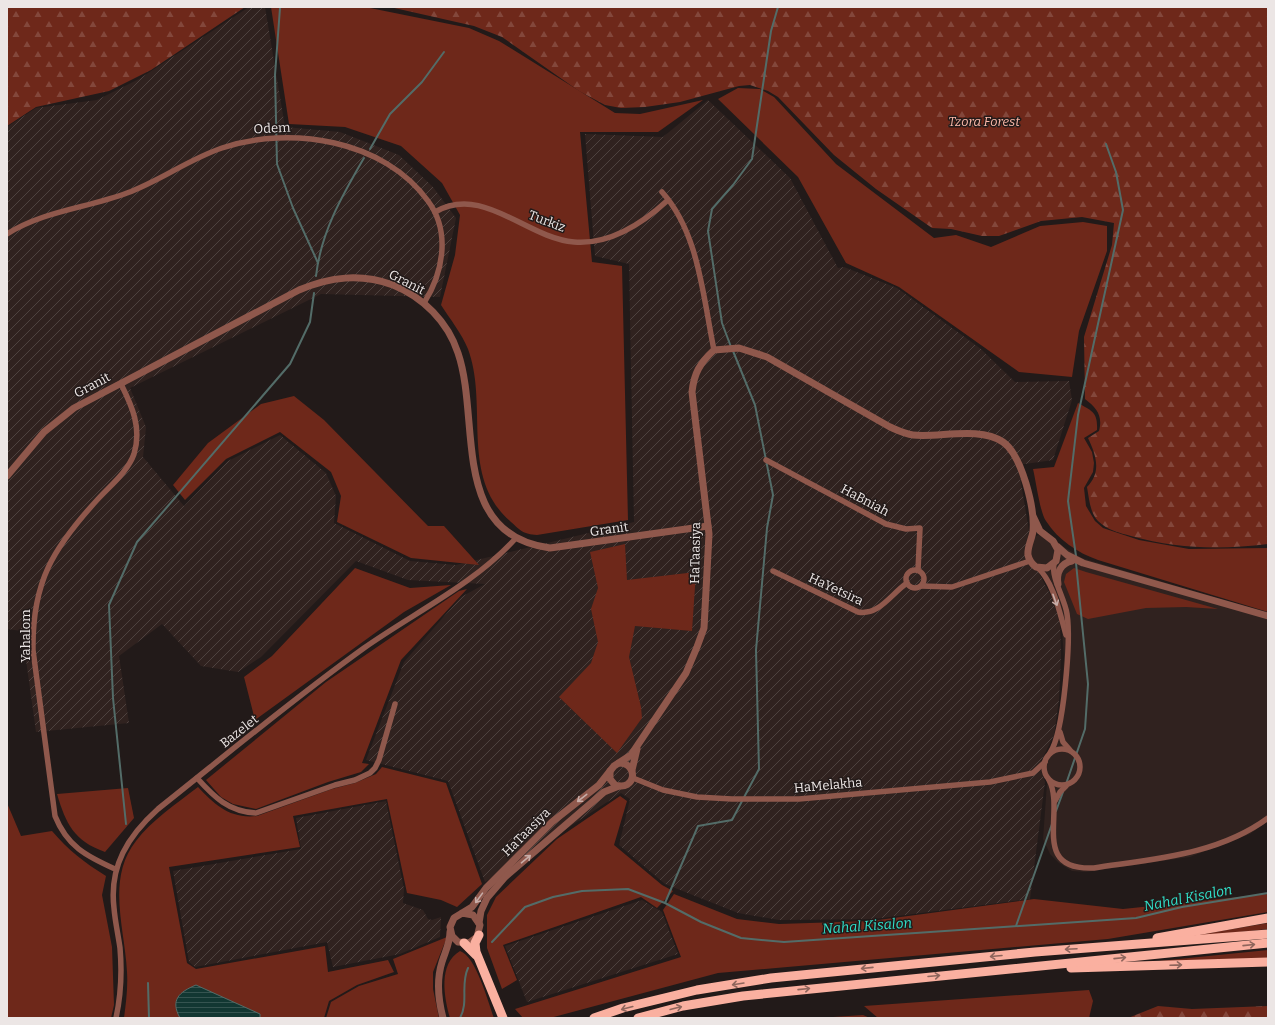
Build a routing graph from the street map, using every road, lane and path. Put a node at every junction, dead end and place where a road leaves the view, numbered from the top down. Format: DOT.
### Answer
graph roads {
  1 [pos="662,192"];
  2 [pos="668,200"];
  3 [pos="435,212"];
  4 [pos="7,234"];
  5 [pos="424,303"];
  6 [pos="714,350"];
  7 [pos="121,384"];
  8 [pos="766,460"];
  9 [pos="7,476"];
  10 [pos="1033,516"];
  11 [pos="708,526"];
  12 [pos="516,538"];
  13 [pos="1049,539"];
  14 [pos="1030,545"];
  15 [pos="1058,547"];
  16 [pos="1030,561"];
  17 [pos="1072,561"];
  18 [pos="1055,563"];
  19 [pos="1083,563"];
  20 [pos="1036,567"];
  21 [pos="918,570"];
  22 [pos="773,571"];
  23 [pos="907,583"];
  24 [pos="1058,584"];
  25 [pos="921,586"];
  26 [pos="1268,616"];
  27 [pos="1067,640"];
  28 [pos="395,704"];
  29 [pos="1059,729"];
  30 [pos="638,747"];
  31 [pos="1072,752"];
  32 [pos="1050,753"];
  33 [pos="1044,762"];
  34 [pos="619,763"];
  35 [pos="632,770"];
  36 [pos="610,771"];
  37 [pos="1028,774"];
  38 [pos="197,778"];
  39 [pos="632,778"];
  40 [pos="1049,779"];
  41 [pos="1069,784"];
  42 [pos="619,786"];
  43 [pos="1054,803"];
  44 [pos="1268,818"];
  45 [pos="115,869"];
  46 [pos="462,913"];
  47 [pos="1268,918"];
  48 [pos="479,923"];
  49 [pos="450,932"];
  50 [pos="1268,934"];
  51 [pos="479,935"];
  52 [pos="463,943"];
  53 [pos="1268,943"];
  54 [pos="1107,947"];
  55 [pos="444,956"];
  56 [pos="478,958"];
  57 [pos="1268,962"];
  58 [pos="983,971"];
  59 [pos="503,1016"];
  60 [pos="116,1018"];
  61 [pos="443,1018"];
  62 [pos="594,1018"];
  63 [pos="638,1018"];
  1 -- 2 [label="street"];
  2 -- 3 [label="street, Turkiz"];
  2 -- 6 [label="street"];
  3 -- 4 [label="street, Odem"];
  3 -- 5 [label="street, Odem"];
  5 -- 7 [label="street, Granit"];
  5 -- 12 [label="street, Granit"];
  6 -- 10 [label="street"];
  6 -- 11 [label="street, HaTaasiya"];
  7 -- 9 [label="street, Granit"];
  7 -- 45 [label="street, Yahalom"];
  8 -- 21 [label="street, HaBniah"];
  10 -- 13 [label="street"];
  10 -- 14 [label="street"];
  11 -- 12 [label="street, Granit"];
  11 -- 30 [label="street, HaTaasiya"];
  12 -- 38 [label="street, Bazelet"];
  13 -- 14 [label="street"];
  13 -- 15 [label="street"];
  14 -- 16 [label="street"];
  15 -- 18 [label="street"];
  15 -- 19 [label="street"];
  16 -- 20 [label="street"];
  16 -- 25 [label="street"];
  17 -- 18 [label="street"];
  17 -- 19 [label="street"];
  17 -- 24 [label="street"];
  18 -- 20 [label="street"];
  18 -- 24 [label="street"];
  19 -- 26 [label="street"];
  20 -- 27 [label="street, one-way"];
  21 -- 23 [label="street"];
  21 -- 25 [label="street"];
  22 -- 23 [label="street, HaYetsira"];
  23 -- 25 [label="street"];
  24 -- 27 [label="street"];
  27 -- 29 [label="street"];
  28 -- 38 [label="street"];
  29 -- 31 [label="street"];
  29 -- 32 [label="street"];
  30 -- 34 [label="street, HaTaasiya"];
  30 -- 35 [label="street, HaTaasiya"];
  31 -- 32 [label="street"];
  31 -- 41 [label="street"];
  32 -- 33 [label="street"];
  33 -- 37 [label="street, HaMelakha"];
  33 -- 40 [label="street"];
  34 -- 35 [label="street"];
  34 -- 36 [label="street"];
  35 -- 39 [label="street"];
  36 -- 42 [label="street"];
  36 -- 46 [label="street, HaTaasiya, one-way"];
  37 -- 39 [label="street, HaMelakha"];
  37 -- 40 [label="street, HaMelakha"];
  38 -- 45 [label="street, Bazelet"];
  39 -- 42 [label="street"];
  40 -- 41 [label="street"];
  40 -- 43 [label="street"];
  41 -- 43 [label="street"];
  48 -- 42 [label="street, HaTaasiya, one-way"];
  43 -- 44 [label="street"];
  45 -- 60 [label="street, Bazelet"];
  46 -- 48 [label="street"];
  46 -- 49 [label="street"];
  47 -- 54 [label="highway"];
  48 -- 51 [label="street"];
  49 -- 52 [label="street"];
  49 -- 55 [label="street"];
  50 -- 54 [label="highway"];
  51 -- 52 [label="street"];
  51 -- 56 [label="highway"];
  52 -- 55 [label="street"];
  52 -- 56 [label="highway"];
  58 -- 53 [label="highway, one-way"];
  54 -- 62 [label="highway, one-way"];
  55 -- 61 [label="street"];
  56 -- 59 [label="highway"];
  58 -- 57 [label="highway, one-way"];
  63 -- 58 [label="highway, one-way"];
}
